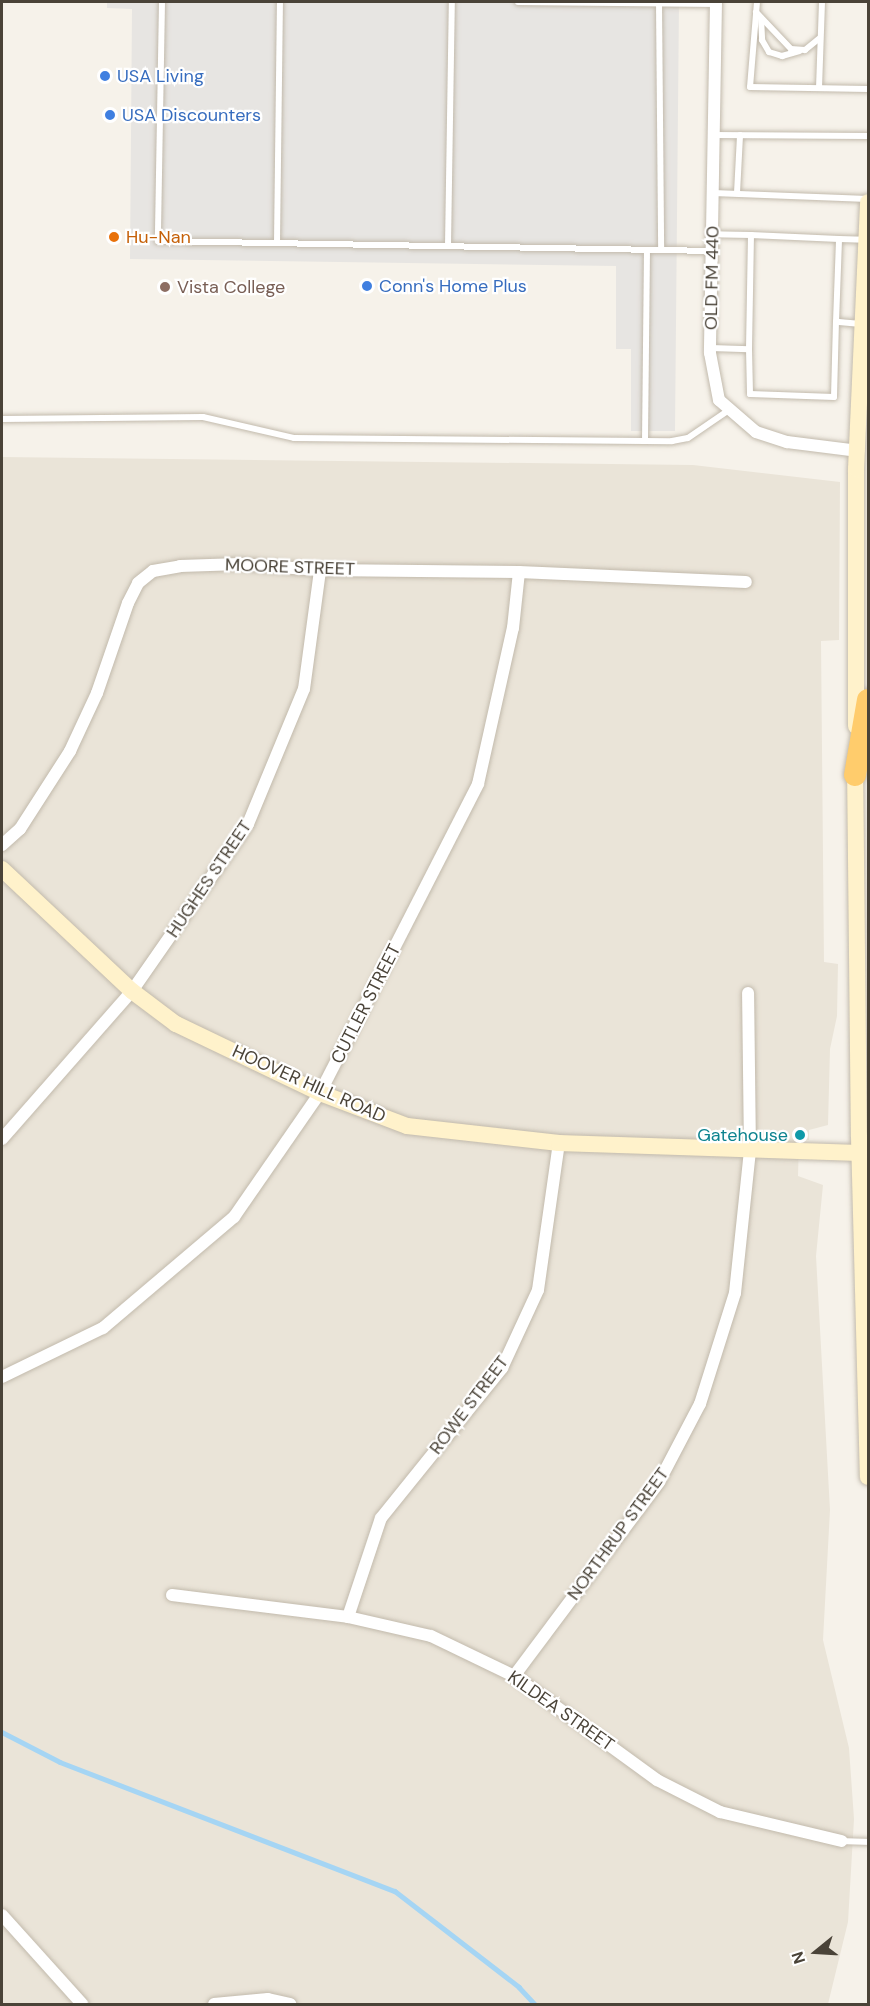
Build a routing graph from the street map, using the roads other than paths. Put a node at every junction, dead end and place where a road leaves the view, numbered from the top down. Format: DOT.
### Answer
graph roads {
  1 [pos="162,2"];
  2 [pos="280,2"];
  3 [pos="452,2"];
  4 [pos="518,2"];
  5 [pos="602,2"];
  6 [pos="757,2"];
  7 [pos="822,2"];
  8 [pos="659,3"];
  9 [pos="716,3"];
  10 [pos="759,15"];
  11 [pos="820,38"];
  12 [pos="799,51"];
  13 [pos="819,88"];
  14 [pos="868,89"];
  15 [pos="713,135"];
  16 [pos="740,135"];
  17 [pos="868,136"];
  18 [pos="713,193"];
  19 [pos="737,194"];
  20 [pos="868,200"];
  21 [pos="712,234"];
  22 [pos="751,235"];
  23 [pos="839,239"];
  24 [pos="867,240"];
  25 [pos="277,243"];
  26 [pos="448,246"];
  27 [pos="647,250"];
  28 [pos="661,250"];
  29 [pos="712,251"];
  30 [pos="836,322"];
  31 [pos="866,324"];
  32 [pos="711,348"];
  33 [pos="749,349"];
  34 [pos="729,410"];
  35 [pos="2,419"];
  36 [pos="645,441"];
  37 [pos="858,451"];
  38 [pos="320,570"];
  39 [pos="519,572"];
  40 [pos="746,582"];
  41 [pos="868,700"];
  42 [pos="855,775"];
  43 [pos="2,845"];
  44 [pos="2,869"];
  45 [pos="132,991"];
  46 [pos="748,993"];
  47 [pos="320,1093"];
  48 [pos="2,1139"];
  49 [pos="559,1143"];
  50 [pos="750,1151"];
  51 [pos="859,1153"];
  52 [pos="2,1377"];
  53 [pos="868,1477"];
  54 [pos="172,1595"];
  55 [pos="348,1617"];
  56 [pos="514,1676"];
  57 [pos="842,1841"];
  58 [pos="868,1842"];
  59 [pos="2,1915"];
  60 [pos="82,2004"];
  61 [pos="214,2004"];
  62 [pos="290,2004"];
  1 -- 25 [label="lane"];
  2 -- 25 [label="lane"];
  3 -- 26 [label="lane"];
  4 -- 5 [label="lane"];
  5 -- 8 [label="lane"];
  6 -- 10 [label="lane"];
  7 -- 11 [label="lane"];
  8 -- 9 [label="lane"];
  8 -- 28 [label="lane"];
  9 -- 15 [label="street, OLD FM 440"];
  10 -- 12 [label="lane"];
  10 -- 12 [label="lane"];
  10 -- 13 [label="lane"];
  11 -- 12 [label="lane"];
  11 -- 13 [label="lane"];
  13 -- 14 [label="lane"];
  15 -- 16 [label="lane"];
  15 -- 18 [label="street, OLD FM 440"];
  16 -- 17 [label="lane"];
  16 -- 19 [label="lane"];
  18 -- 19 [label="lane"];
  18 -- 21 [label="street, OLD FM 440"];
  19 -- 20 [label="lane"];
  20 -- 24 [label="main road"];
  21 -- 22 [label="lane"];
  21 -- 29 [label="street, OLD FM 440"];
  22 -- 23 [label="lane"];
  22 -- 33 [label="lane"];
  23 -- 24 [label="lane"];
  23 -- 30 [label="lane"];
  24 -- 31 [label="main road"];
  25 -- 26 [label="lane"];
  26 -- 27 [label="lane"];
  27 -- 28 [label="lane"];
  27 -- 36 [label="lane"];
  28 -- 29 [label="lane"];
  29 -- 32 [label="street, OLD FM 440"];
  30 -- 31 [label="lane"];
  30 -- 33 [label="lane"];
  31 -- 37 [label="main road"];
  32 -- 33 [label="lane"];
  32 -- 34 [label="street, OLD FM 440"];
  34 -- 36 [label="lane"];
  34 -- 37 [label="street, OLD FM 440"];
  35 -- 36 [label="lane"];
  37 -- 42 [label="main road"];
  38 -- 39 [label="street, MOORE STREET"];
  38 -- 43 [label="street, MOORE STREET"];
  38 -- 45 [label="street, HUGHES STREET"];
  39 -- 40 [label="street, MOORE STREET"];
  39 -- 47 [label="street, CUTLER STREET"];
  41 -- 42 [label="highway"];
  42 -- 51 [label="main road"];
  44 -- 45 [label="main road, HOOVER HILL ROAD"];
  45 -- 47 [label="main road, HOOVER HILL ROAD"];
  45 -- 48 [label="street, HUGHES STREET"];
  46 -- 50 [label="street, NORTHRUP STREET"];
  47 -- 49 [label="main road, HOOVER HILL ROAD"];
  47 -- 52 [label="street, CUTLER STREET"];
  49 -- 50 [label="main road, HOOVER HILL ROAD"];
  49 -- 55 [label="street, ROWE STREET"];
  50 -- 51 [label="main road, HOOVER HILL ROAD"];
  50 -- 56 [label="street, NORTHRUP STREET"];
  51 -- 53 [label="main road"];
  54 -- 55 [label="street, KILDEA STREET"];
  55 -- 56 [label="street, KILDEA STREET"];
  56 -- 57 [label="street, KILDEA STREET"];
  57 -- 58 [label="lane, KILDEA STREET"];
  59 -- 60 [label="street"];
  61 -- 62 [label="street"];
}
